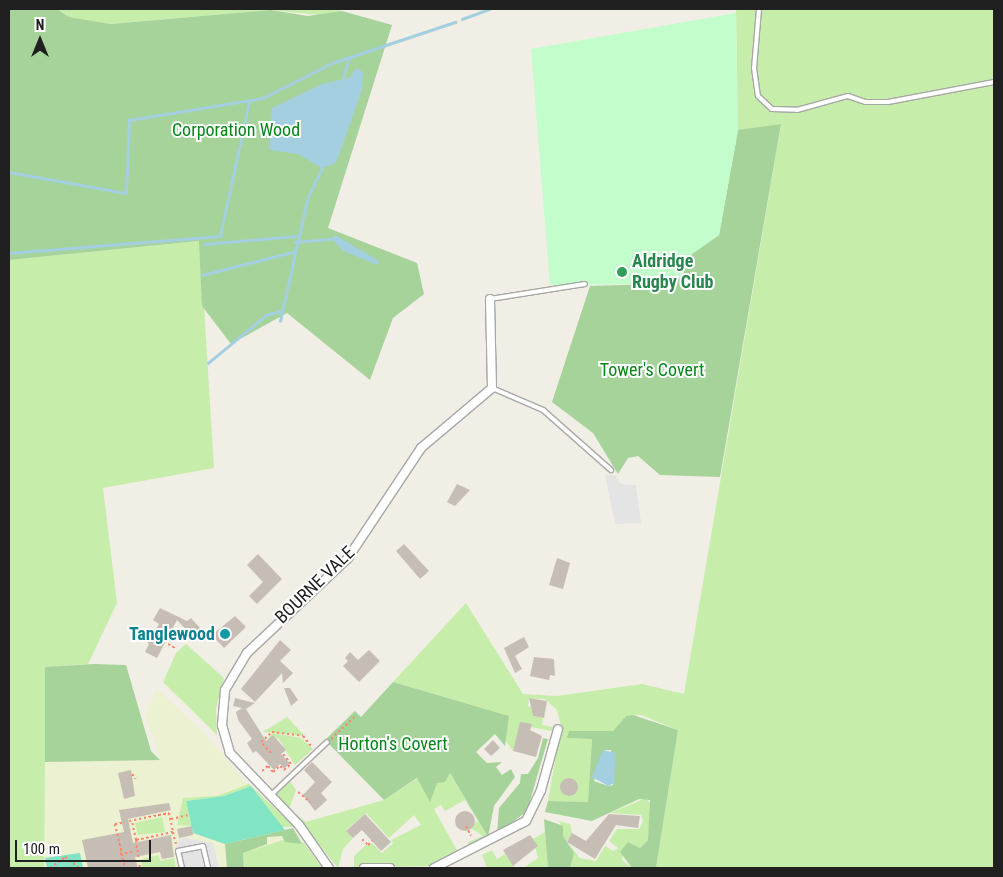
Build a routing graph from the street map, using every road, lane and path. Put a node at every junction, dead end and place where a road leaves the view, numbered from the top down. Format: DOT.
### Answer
graph roads {
  1 [pos="759,9"];
  2 [pos="994,82"];
  3 [pos="585,284"];
  4 [pos="490,299"];
  5 [pos="492,388"];
  6 [pos="611,470"];
  7 [pos="168,644"];
  8 [pos="176,648"];
  9 [pos="355,716"];
  10 [pos="558,729"];
  11 [pos="327,742"];
  12 [pos="314,748"];
  13 [pos="271,753"];
  14 [pos="283,754"];
  15 [pos="262,771"];
  16 [pos="132,774"];
  17 [pos="136,780"];
  18 [pos="298,792"];
  19 [pos="270,796"];
  20 [pos="310,802"];
  21 [pos="188,815"];
  22 [pos="171,819"];
  23 [pos="122,823"];
  24 [pos="466,826"];
  25 [pos="174,832"];
  26 [pos="471,836"];
  27 [pos="362,839"];
  28 [pos="136,840"];
  29 [pos="372,842"];
  30 [pos="136,851"];
  31 [pos="178,851"];
  32 [pos="121,854"];
  33 [pos="50,868"];
  34 [pos="79,868"];
  35 [pos="125,868"];
  36 [pos="140,868"];
  37 [pos="182,868"];
  38 [pos="208,868"];
  39 [pos="329,868"];
  40 [pos="364,868"];
  41 [pos="390,868"];
  42 [pos="434,868"];
  1 -- 2 [label="lane"];
  3 -- 4 [label="lane"];
  4 -- 5 [label="street"];
  5 -- 6 [label="lane"];
  5 -- 19 [label="street, BOURNE VALE"];
  7 -- 8 [label="path"];
  9 -- 11 [label="path"];
  10 -- 42 [label="street"];
  11 -- 19 [label="lane"];
  12 -- 13 [label="path"];
  14 -- 15 [label="path"];
  16 -- 17 [label="path"];
  18 -- 20 [label="path"];
  19 -- 39 [label="street, BOURNE VALE"];
  21 -- 22 [label="path"];
  22 -- 25 [label="path"];
  22 -- 28 [label="path"];
  23 -- 32 [label="path"];
  24 -- 26 [label="path"];
  25 -- 28 [label="path"];
  25 -- 31 [label="path"];
  27 -- 29 [label="path"];
  28 -- 30 [label="path"];
  30 -- 32 [label="path"];
  30 -- 36 [label="path"];
  31 -- 37 [label="lane"];
  31 -- 38 [label="lane"];
  32 -- 35 [label="path"];
  33 -- 34 [label="path"];
  40 -- 41 [label="street"];
}
